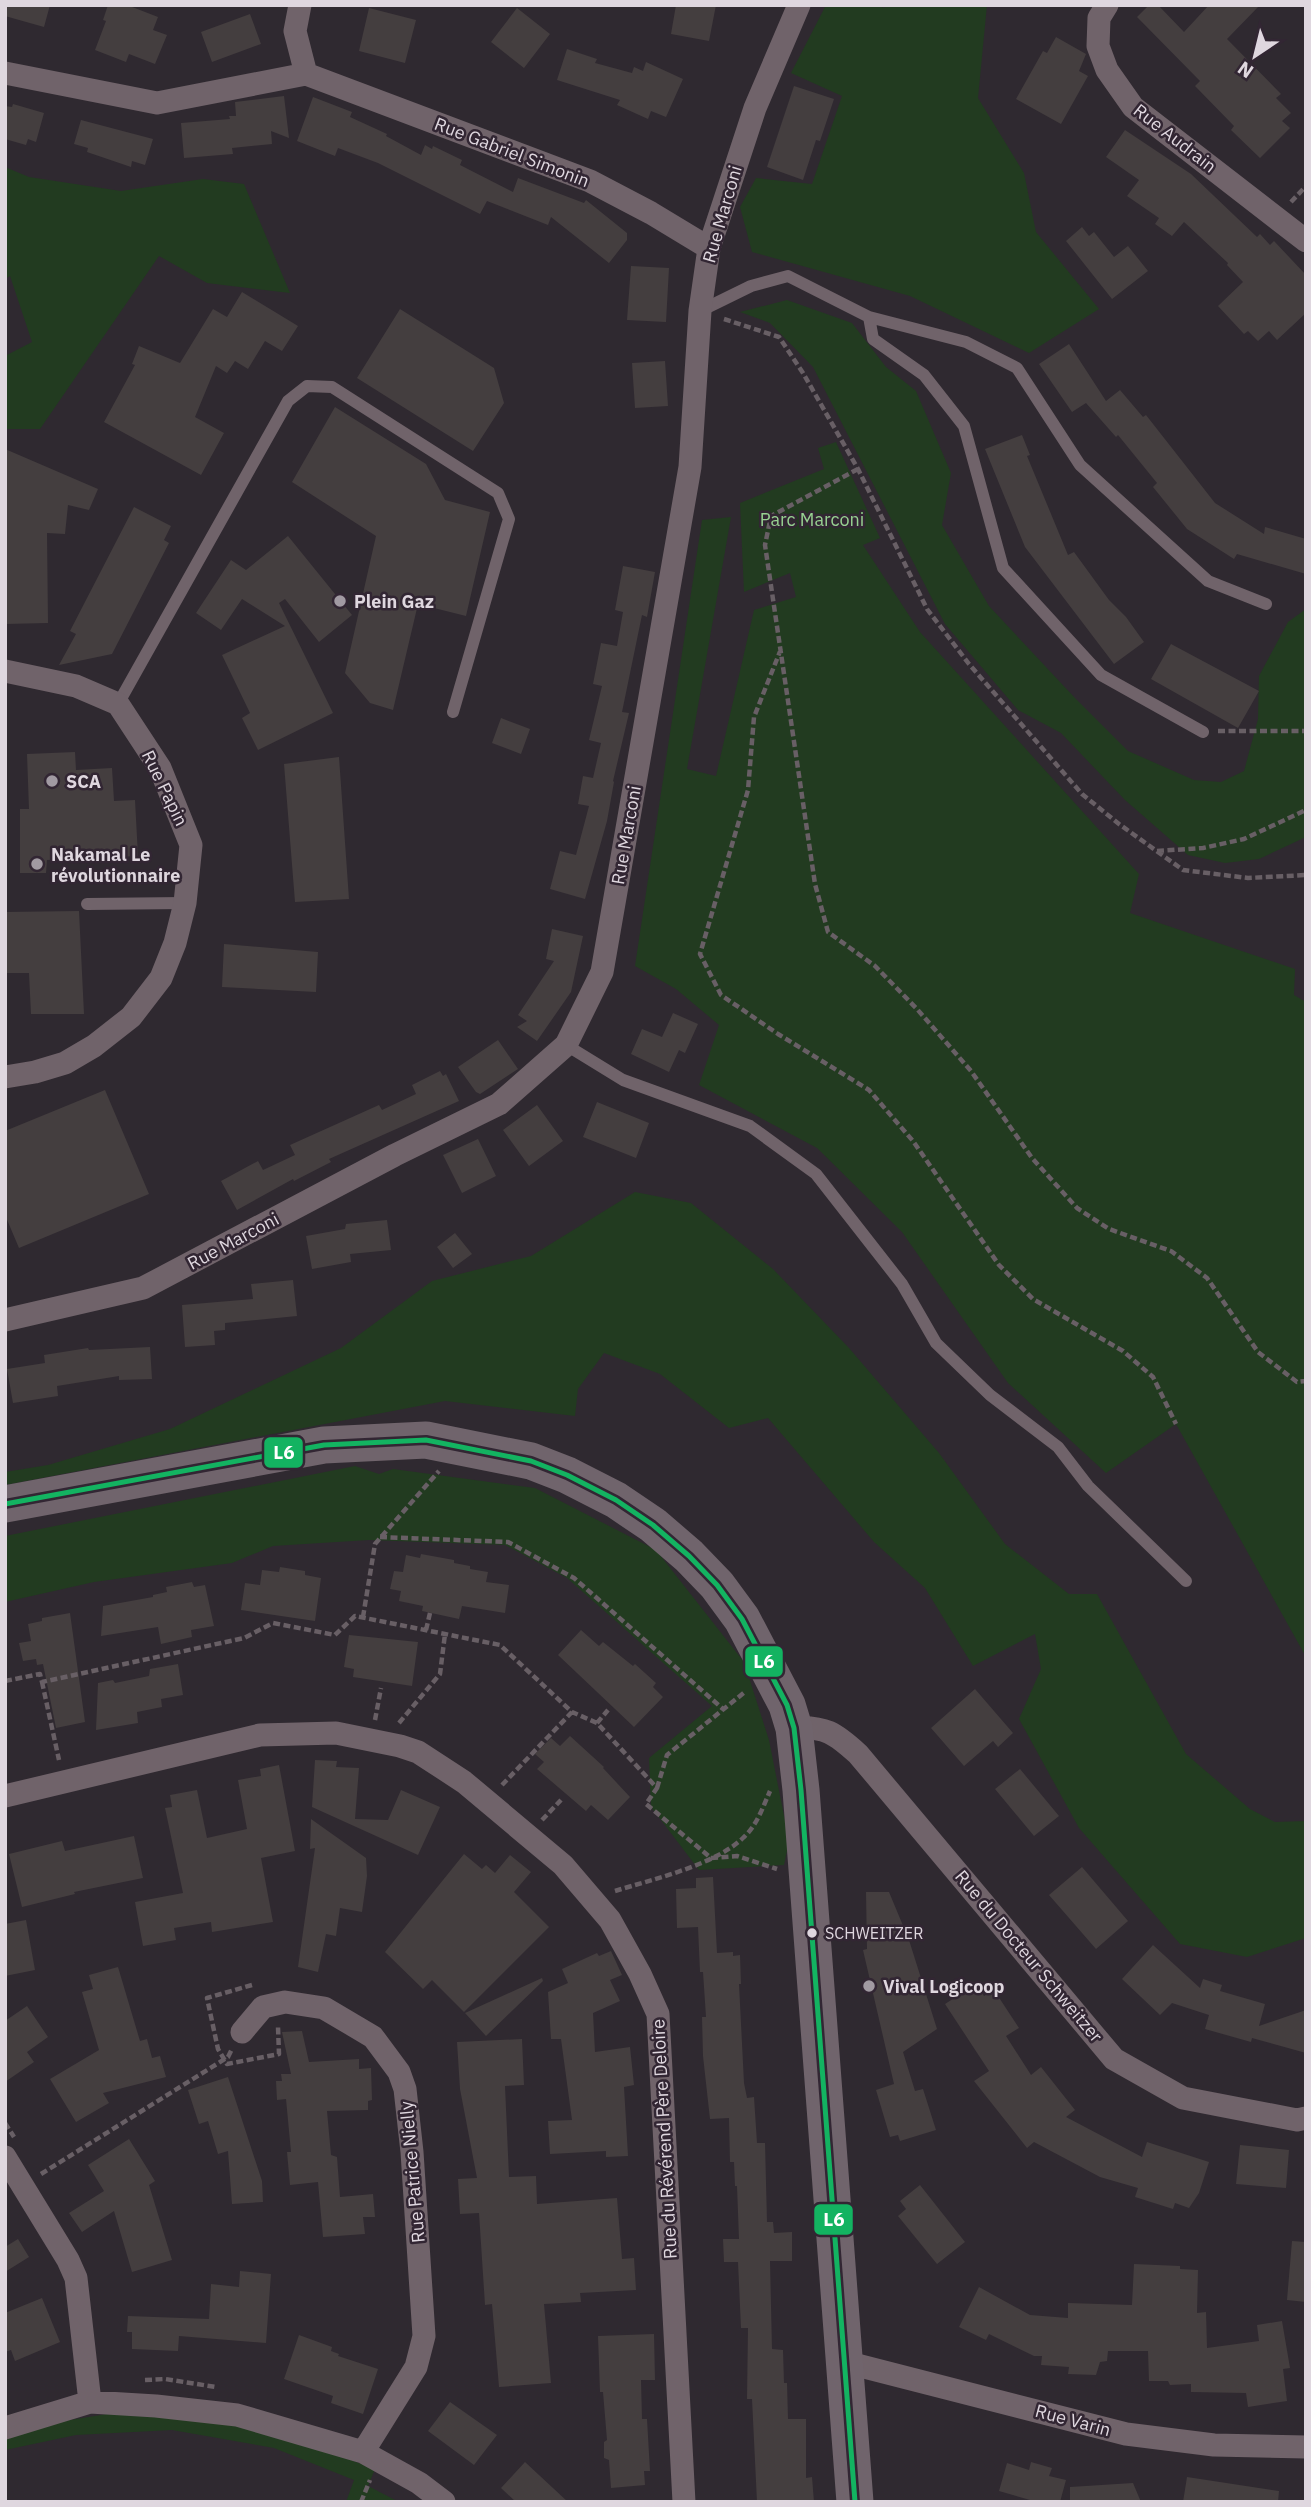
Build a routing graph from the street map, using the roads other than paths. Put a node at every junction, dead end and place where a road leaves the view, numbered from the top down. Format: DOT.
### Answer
graph roads {
  1 [pos="300,5"];
  2 [pos="799,5"];
  3 [pos="1107,5"];
  4 [pos="5,73"];
  5 [pos="306,74"];
  6 [pos="1306,241"];
  7 [pos="709,248"];
  8 [pos="700,311"];
  9 [pos="869,317"];
  10 [pos="1266,604"];
  11 [pos="5,671"];
  12 [pos="118,704"];
  13 [pos="453,712"];
  14 [pos="1203,732"];
  15 [pos="185,903"];
  16 [pos="87,904"];
  17 [pos="566,1045"];
  18 [pos="5,1077"];
  19 [pos="5,1320"];
  20 [pos="5,1504"];
  21 [pos="1186,1581"];
  22 [pos="794,1728"];
  23 [pos="5,1796"];
  24 [pos="242,2032"];
  25 [pos="1306,2118"];
  26 [pos="5,2157"];
  27 [pos="845,2362"];
  28 [pos="90,2402"];
  29 [pos="5,2428"];
  30 [pos="1306,2447"];
  31 [pos="363,2452"];
  32 [pos="444,2502"];
  33 [pos="684,2502"];
  34 [pos="855,2502"];
  1 -- 5 [label="street"];
  2 -- 7 [label="street, Rue Marconi"];
  3 -- 6 [label="street, Rue Audrain"];
  4 -- 5 [label="street"];
  5 -- 7 [label="street, Rue Gabriel Simonin"];
  7 -- 8 [label="street, Rue Marconi"];
  8 -- 9 [label="lane"];
  8 -- 17 [label="street, Rue Marconi"];
  9 -- 10 [label="lane"];
  9 -- 14 [label="lane"];
  11 -- 12 [label="street"];
  12 -- 13 [label="lane"];
  12 -- 15 [label="street, Rue Papin"];
  15 -- 16 [label="lane"];
  15 -- 18 [label="street, Rue Papin"];
  17 -- 19 [label="street, Rue Marconi"];
  17 -- 21 [label="lane"];
  20 -- 22 [label="main road"];
  22 -- 25 [label="street, Rue du Docteur Schweitzer"];
  22 -- 27 [label="main road"];
  23 -- 33 [label="street, Rue du Révérend Père Deloire"];
  24 -- 31 [label="street, Rue Patrice Nielly"];
  26 -- 28 [label="street"];
  27 -- 30 [label="street, Rue Varin"];
  27 -- 34 [label="main road"];
  28 -- 29 [label="street"];
  28 -- 31 [label="street"];
  31 -- 32 [label="street"];
}
